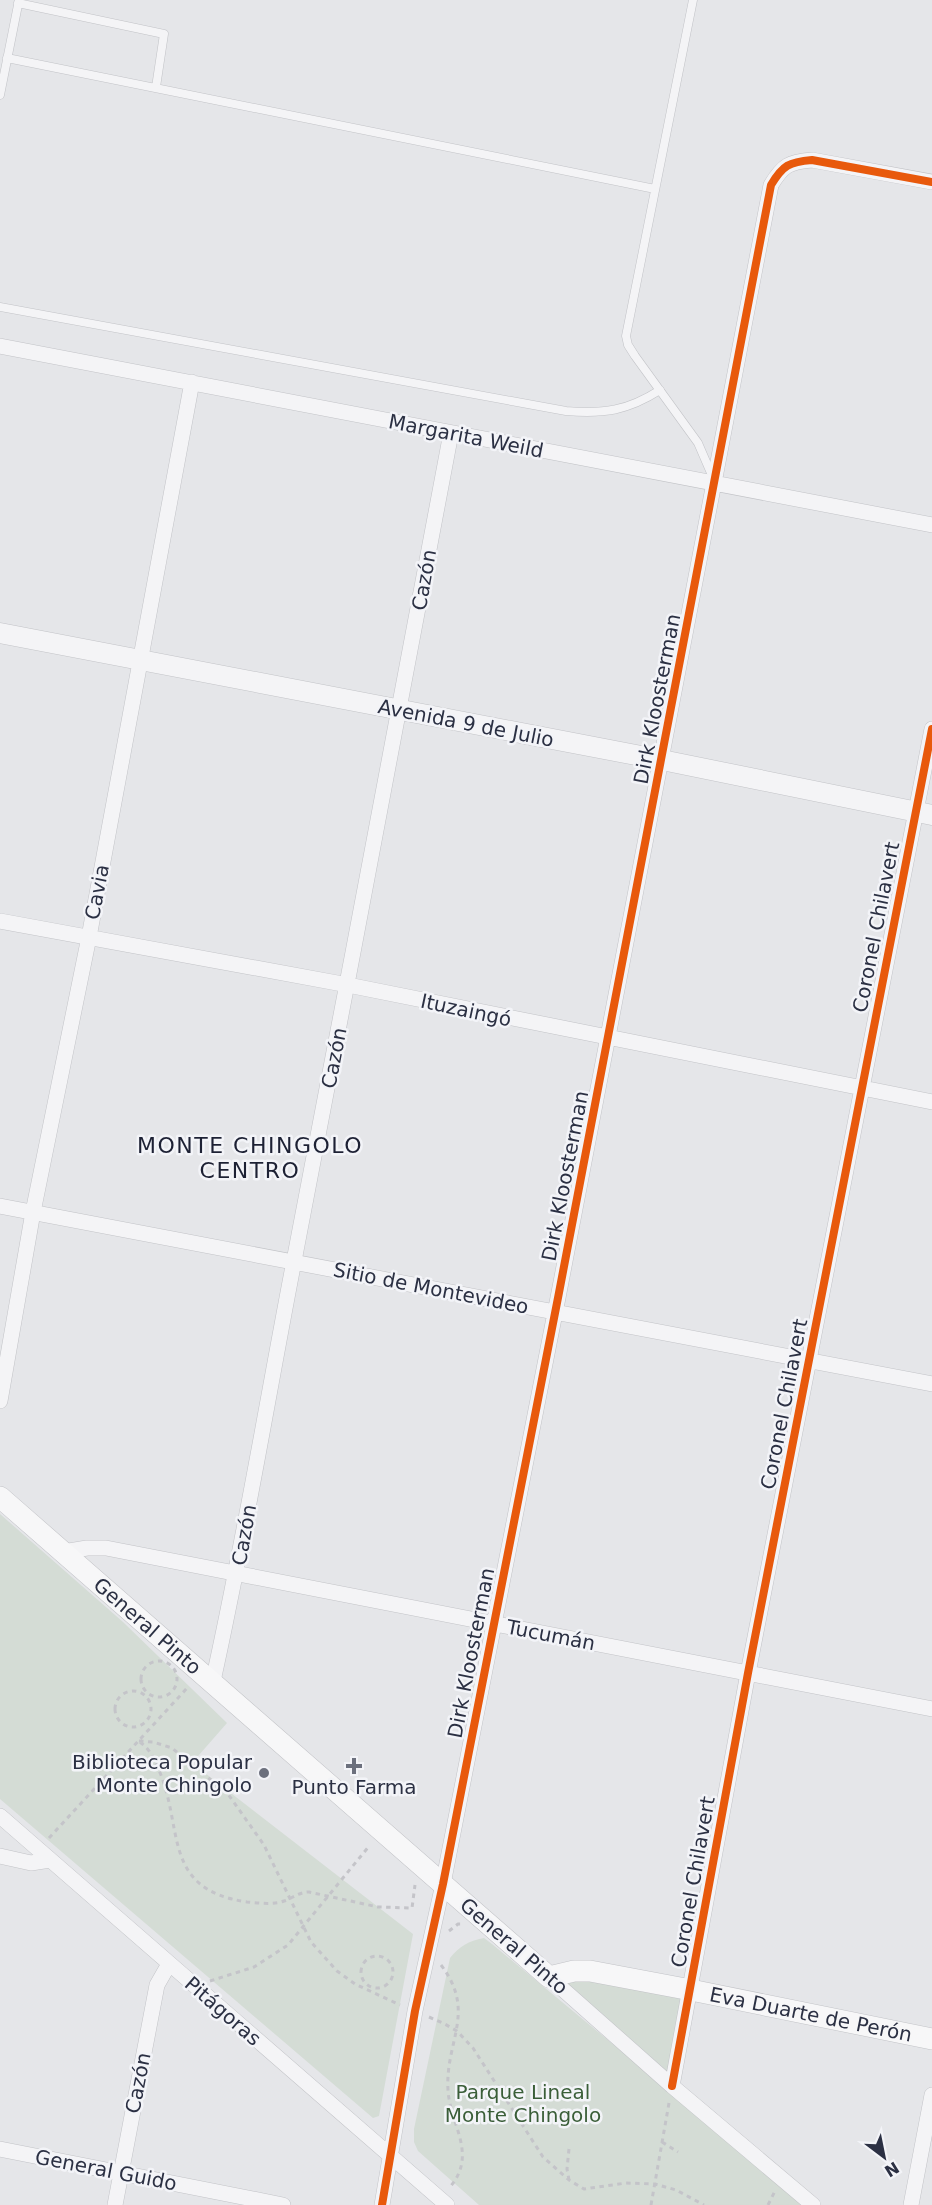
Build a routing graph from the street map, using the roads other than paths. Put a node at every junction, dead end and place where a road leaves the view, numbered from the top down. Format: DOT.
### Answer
graph roads {
  1 [pos="693,0"];
  2 [pos="19,2"];
  3 [pos="7,58"];
  4 [pos="156,87"];
  5 [pos="0,95"];
  6 [pos="932,182"];
  7 [pos="655,189"];
  8 [pos="0,307"];
  9 [pos="0,345"];
  10 [pos="192,382"];
  11 [pos="660,390"];
  12 [pos="451,433"];
  13 [pos="716,485"];
  14 [pos="932,525"];
  15 [pos="0,633"];
  16 [pos="141,660"];
  17 [pos="400,711"];
  18 [pos="932,729"];
  19 [pos="662,760"];
  20 [pos="924,814"];
  21 [pos="0,921"];
  22 [pos="88,937"];
  23 [pos="348,986"];
  24 [pos="609,1039"];
  25 [pos="860,1089"];
  26 [pos="932,1102"];
  27 [pos="0,1206"];
  28 [pos="33,1212"];
  29 [pos="294,1262"];
  30 [pos="555,1311"];
  31 [pos="809,1361"];
  32 [pos="932,1384"];
  33 [pos="0,1401"];
  34 [pos="0,1497"];
  35 [pos="63,1552"];
  36 [pos="237,1575"];
  37 [pos="494,1624"];
  38 [pos="748,1673"];
  39 [pos="208,1677"];
  40 [pos="932,1709"];
  41 [pos="0,1816"];
  42 [pos="44,1855"];
  43 [pos="0,1856"];
  44 [pos="443,1884"];
  45 [pos="169,1964"];
  46 [pos="549,1977"];
  47 [pos="691,1989"];
  48 [pos="932,2039"];
  49 [pos="672,2086"];
  50 [pos="932,2095"];
  51 [pos="0,2149"];
  52 [pos="391,2157"];
  53 [pos="121,2173"];
  54 [pos="443,2202"];
  55 [pos="115,2205"];
  56 [pos="283,2205"];
  57 [pos="382,2205"];
  58 [pos="813,2205"];
  59 [pos="911,2205"];
  1 -- 7 [label="lane"];
  2 -- 3 [label="lane"];
  2 -- 4 [label="lane"];
  3 -- 4 [label="lane"];
  3 -- 5 [label="lane"];
  4 -- 7 [label="lane"];
  6 -- 13 [label="street, Dirk Kloosterman"];
  7 -- 11 [label="lane"];
  8 -- 11 [label="lane"];
  9 -- 10 [label="street, Margarita Weild"];
  10 -- 12 [label="street, Margarita Weild"];
  10 -- 16 [label="street, Cavia"];
  11 -- 13 [label="lane"];
  12 -- 13 [label="street, Margarita Weild"];
  12 -- 17 [label="street, Cazón"];
  13 -- 14 [label="street, Margarita Weild"];
  13 -- 19 [label="street, Dirk Kloosterman"];
  15 -- 16 [label="street, Avenida 9 de Julio"];
  16 -- 17 [label="street, Avenida 9 de Julio"];
  16 -- 22 [label="street, Cavia"];
  17 -- 19 [label="street, Avenida 9 de Julio"];
  17 -- 23 [label="street, Cazón"];
  18 -- 20 [label="street, Coronel Chilavert"];
  19 -- 20 [label="street, Avenida 9 de Julio"];
  19 -- 24 [label="street, Dirk Kloosterman"];
  20 -- 25 [label="street, Coronel Chilavert"];
  21 -- 22 [label="street, Ituzaingó"];
  22 -- 23 [label="street, Ituzaingó"];
  22 -- 28 [label="street, Cavia"];
  23 -- 24 [label="street, Ituzaingó"];
  23 -- 29 [label="street, Cazón"];
  24 -- 25 [label="street, Ituzaingó"];
  24 -- 30 [label="street, Dirk Kloosterman"];
  25 -- 26 [label="street, Ituzaingó"];
  25 -- 31 [label="street, Coronel Chilavert"];
  27 -- 28 [label="street, Sitio de Montevideo"];
  28 -- 29 [label="street, Sitio de Montevideo"];
  28 -- 33 [label="street, Cavia"];
  29 -- 30 [label="street, Sitio de Montevideo"];
  29 -- 36 [label="street, Cazón"];
  30 -- 31 [label="street, Sitio de Montevideo"];
  30 -- 37 [label="street, Dirk Kloosterman"];
  31 -- 32 [label="street, Sitio de Montevideo"];
  31 -- 38 [label="street, Coronel Chilavert"];
  34 -- 35 [label="main road, General Pinto"];
  35 -- 36 [label="street, Tucumán"];
  35 -- 39 [label="main road, General Pinto"];
  36 -- 37 [label="street, Tucumán"];
  36 -- 39 [label="street, Cazón"];
  37 -- 38 [label="street, Tucumán"];
  37 -- 44 [label="street, Dirk Kloosterman"];
  38 -- 40 [label="street, Tucumán"];
  38 -- 47 [label="street, Coronel Chilavert"];
  39 -- 44 [label="main road, General Pinto"];
  41 -- 42 [label="street, Pitágoras"];
  42 -- 43 [label="street"];
  42 -- 45 [label="street, Pitágoras"];
  44 -- 46 [label="main road, General Pinto"];
  44 -- 52 [label="street, Dirk Kloosterman"];
  45 -- 52 [label="street, Pitágoras"];
  45 -- 53 [label="street, Cazón"];
  46 -- 47 [label="main road, Eva Duarte de Perón"];
  46 -- 49 [label="street, General Pinto"];
  47 -- 48 [label="main road, Eva Duarte de Perón"];
  47 -- 49 [label="street, Coronel Chilavert"];
  49 -- 58 [label="street, General Pinto"];
  50 -- 59 [label="street"];
  51 -- 53 [label="street, General Guido"];
  52 -- 54 [label="street, Pitágoras"];
  52 -- 57 [label="street, Dirk Kloosterman"];
  53 -- 55 [label="street, Cazón"];
  53 -- 56 [label="street, General Guido"];
}
